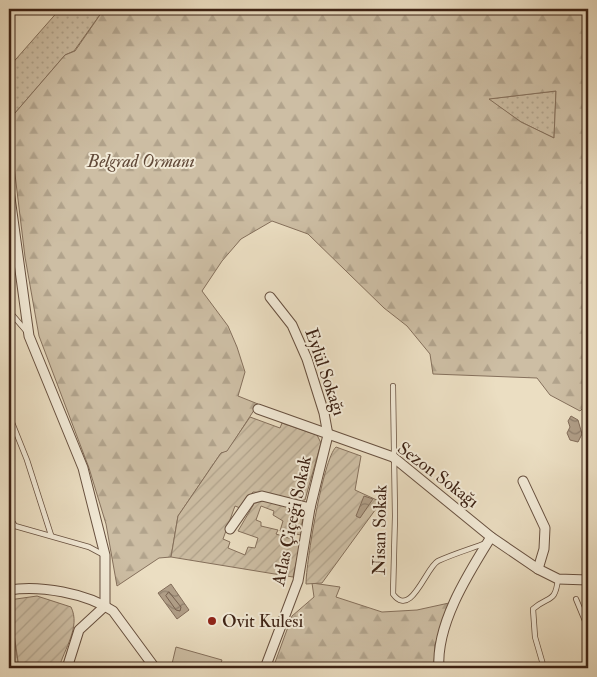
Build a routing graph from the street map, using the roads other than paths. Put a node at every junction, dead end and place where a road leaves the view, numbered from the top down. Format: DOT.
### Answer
graph roads {
  1 [pos="9,190"];
  2 [pos="270,297"];
  3 [pos="9,311"];
  4 [pos="29,336"];
  5 [pos="394,386"];
  6 [pos="258,409"];
  7 [pos="9,414"];
  8 [pos="328,435"];
  9 [pos="393,457"];
  10 [pos="523,481"];
  11 [pos="310,508"];
  12 [pos="9,517"];
  13 [pos="230,529"];
  14 [pos="51,535"];
  15 [pos="489,539"];
  16 [pos="105,556"];
  17 [pos="539,568"];
  18 [pos="588,575"];
  19 [pos="558,579"];
  20 [pos="588,580"];
  21 [pos="9,590"];
  22 [pos="576,599"];
  23 [pos="105,606"];
  24 [pos="588,628"];
  25 [pos="67,668"];
  26 [pos="155,668"];
  27 [pos="265,668"];
  28 [pos="439,668"];
  29 [pos="544,668"];
  1 -- 4 [label="street"];
  2 -- 8 [label="street, Eylül Sokağı"];
  3 -- 4 [label="lane"];
  4 -- 16 [label="street"];
  5 -- 9 [label="lane"];
  6 -- 8 [label="street, Sezon Sokağı"];
  7 -- 14 [label="lane"];
  8 -- 9 [label="street, Sezon Sokağı"];
  8 -- 11 [label="street, Atlas Çiçeği Sokak"];
  9 -- 15 [label="street, Sezon Sokağı"];
  9 -- 15 [label="lane, Nisan Sokak"];
  10 -- 17 [label="street"];
  11 -- 13 [label="street"];
  11 -- 27 [label="street, Atlas Çiçeği Sokak"];
  12 -- 14 [label="lane"];
  14 -- 16 [label="lane"];
  15 -- 17 [label="street, Sezon Sokağı"];
  15 -- 28 [label="street"];
  16 -- 23 [label="street"];
  17 -- 18 [label="street"];
  17 -- 19 [label="street, Sezon Sokağı"];
  19 -- 20 [label="street, Sezon Sokağı"];
  19 -- 29 [label="lane"];
  21 -- 23 [label="street"];
  22 -- 24 [label="lane"];
  23 -- 25 [label="street"];
  23 -- 26 [label="street"];
}
